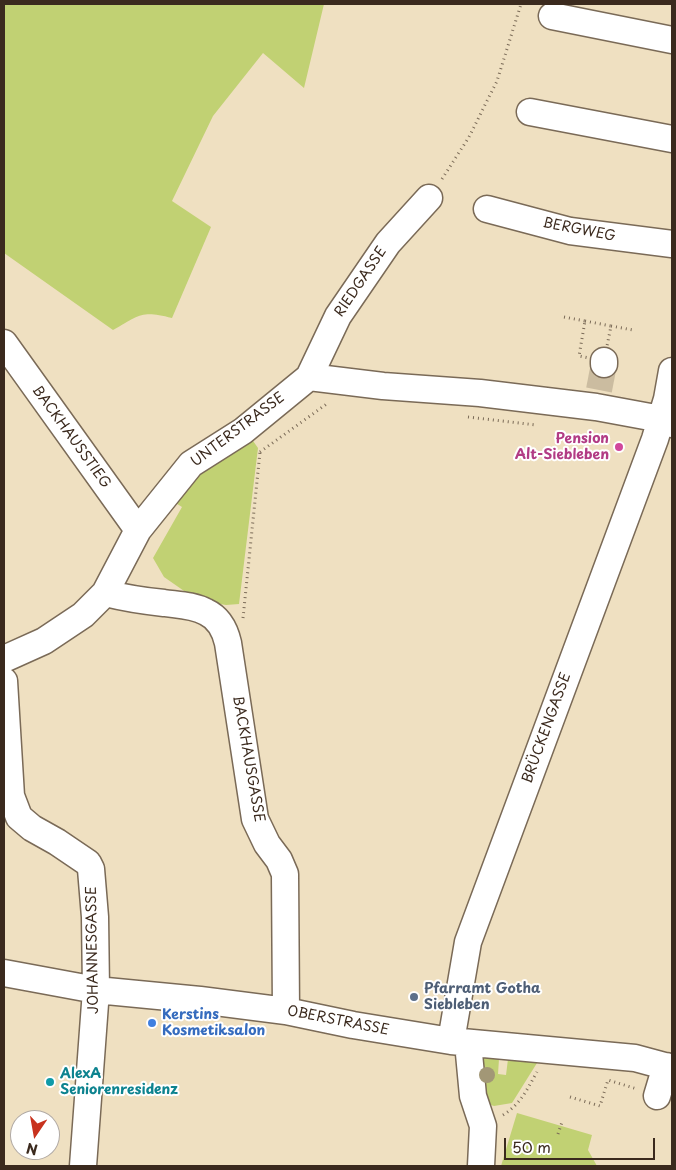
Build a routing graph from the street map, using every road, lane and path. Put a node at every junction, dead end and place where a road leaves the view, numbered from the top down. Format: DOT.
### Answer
graph roads {
  1 [pos="520,4"];
  2 [pos="552,16"];
  3 [pos="672,40"];
  4 [pos="530,112"];
  5 [pos="672,139"];
  6 [pos="429,198"];
  7 [pos="487,209"];
  8 [pos="672,244"];
  9 [pos="564,317"];
  10 [pos="585,321"];
  11 [pos="611,326"];
  12 [pos="633,330"];
  13 [pos="4,343"];
  14 [pos="672,371"];
  15 [pos="309,377"];
  16 [pos="330,401"];
  17 [pos="460,416"];
  18 [pos="667,422"];
  19 [pos="538,425"];
  20 [pos="138,530"];
  21 [pos="106,593"];
  22 [pos="243,621"];
  23 [pos="4,660"];
  24 [pos="4,682"];
  25 [pos="6,759"];
  26 [pos="4,974"];
  27 [pos="96,990"];
  28 [pos="286,1011"];
  29 [pos="460,1042"];
  30 [pos="544,1050"];
  31 [pos="669,1067"];
  32 [pos="657,1096"];
  33 [pos="570,1097"];
  34 [pos="514,1109"];
  35 [pos="562,1122"];
  36 [pos="558,1134"];
  37 [pos="83,1166"];
  38 [pos="481,1166"];
  1 -- 6 [label="path"];
  2 -- 3 [label="street"];
  4 -- 5 [label="street"];
  6 -- 15 [label="street, RIEDGASSE"];
  7 -- 8 [label="street, BERGWEG"];
  9 -- 10 [label="path"];
  11 -- 12 [label="path"];
  13 -- 20 [label="street, BACKHAUSSTIEG"];
  14 -- 18 [label="street"];
  15 -- 18 [label="street"];
  15 -- 20 [label="street, UNTERSTRASSE"];
  16 -- 22 [label="path"];
  17 -- 19 [label="path"];
  18 -- 29 [label="street, BRÜCKENGASSE"];
  20 -- 21 [label="street, UNTERSTRASSE"];
  21 -- 23 [label="street, UNTERSTRASSE"];
  21 -- 28 [label="street, BACKHAUSGASSE"];
  24 -- 25 [label="street, JOHANNESGASSE"];
  25 -- 27 [label="street, JOHANNESGASSE"];
  26 -- 27 [label="street, OBERSTRASSE"];
  27 -- 28 [label="street, OBERSTRASSE"];
  27 -- 37 [label="street, JOHANNESGASSE"];
  28 -- 29 [label="street, OBERSTRASSE"];
  29 -- 30 [label="street, OBERSTRASSE"];
  29 -- 38 [label="street, BRÜCKENGASSE"];
  30 -- 31 [label="street, OBERSTRASSE"];
  30 -- 34 [label="path"];
  31 -- 32 [label="street"];
  32 -- 33 [label="path"];
  35 -- 36 [label="path"];
}
